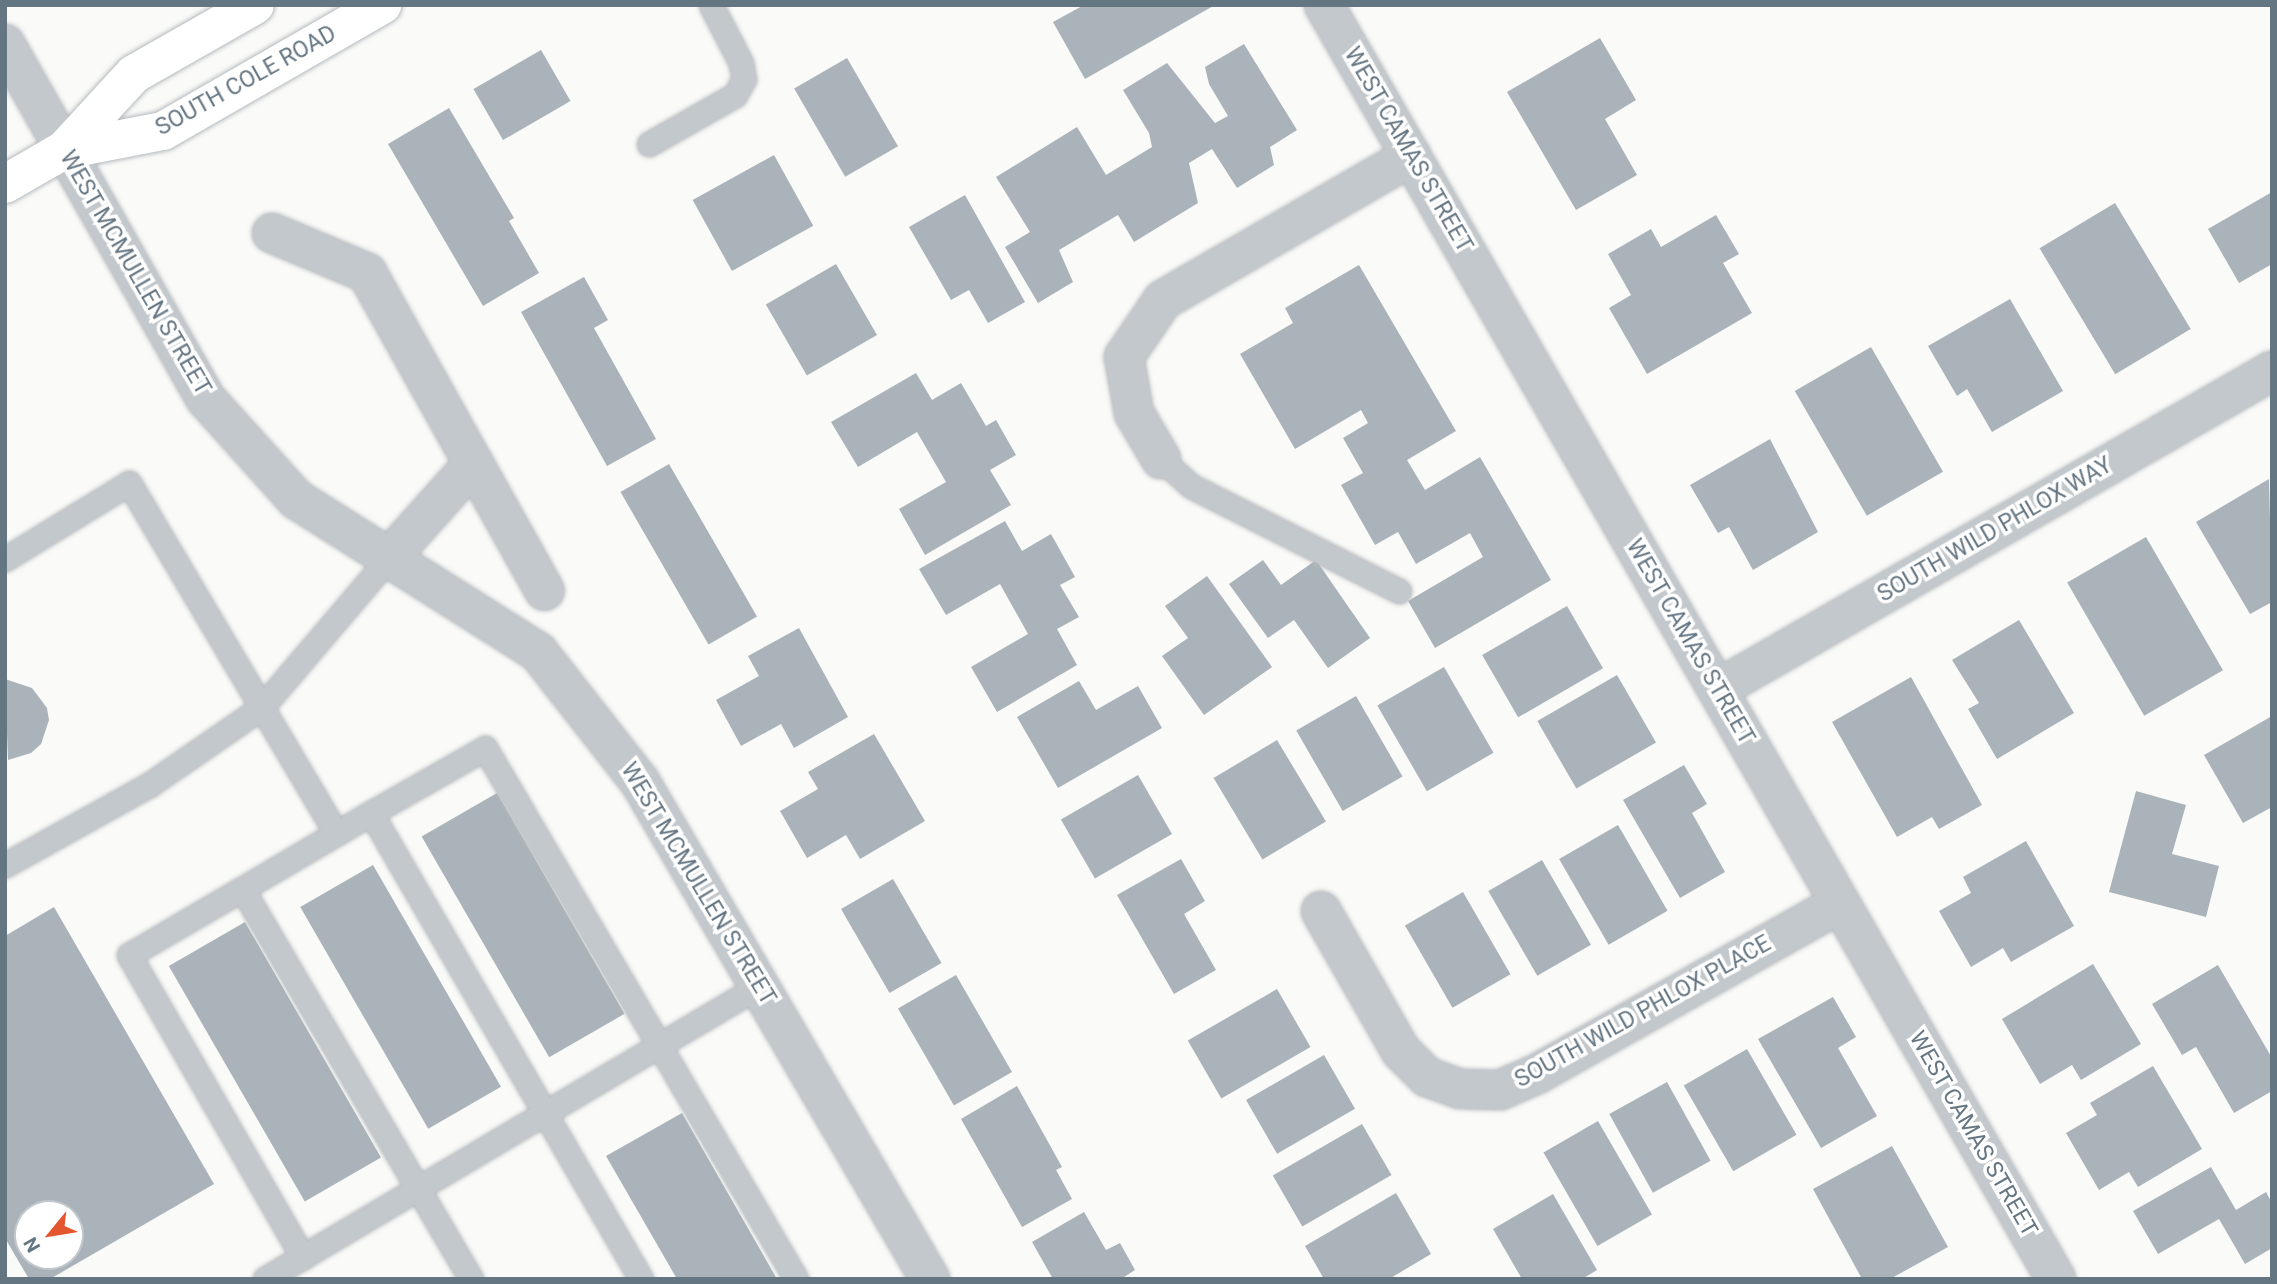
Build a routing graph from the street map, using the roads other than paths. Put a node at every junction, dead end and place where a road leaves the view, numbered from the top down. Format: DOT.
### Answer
graph roads {
  1 [pos="255,5"];
  2 [pos="382,5"];
  3 [pos="710,5"];
  4 [pos="1324,5"];
  5 [pos="5,44"];
  6 [pos="649,144"];
  7 [pos="64,150"];
  8 [pos="1411,156"];
  9 [pos="5,184"];
  10 [pos="272,233"];
  11 [pos="2272,371"];
  12 [pos="1161,458"];
  13 [pos="474,463"];
  14 [pos="389,558"];
  15 [pos="5,559"];
  16 [pos="545,590"];
  17 [pos="1399,591"];
  18 [pos="1718,690"];
  19 [pos="262,707"];
  20 [pos="371,813"];
  21 [pos="336,833"];
  22 [pos="5,865"];
  23 [pos="242,889"];
  24 [pos="1840,903"];
  25 [pos="1321,911"];
  26 [pos="761,985"];
  27 [pos="662,1045"];
  28 [pos="546,1114"];
  29 [pos="420,1188"];
  30 [pos="303,1257"];
  31 [pos="265,1279"];
  32 [pos="471,1279"];
  33 [pos="641,1279"];
  34 [pos="796,1279"];
  35 [pos="930,1279"];
  36 [pos="2056,1279"];
  1 -- 7 [label="main road, SOUTH COLE ROAD"];
  2 -- 7 [label="main road, SOUTH COLE ROAD"];
  3 -- 6 [label="lane"];
  4 -- 8 [label="street, WEST CAMAS STREET"];
  5 -- 7 [label="street, WEST MCMULLEN STREET"];
  7 -- 9 [label="main road, SOUTH COLE ROAD"];
  7 -- 14 [label="street, WEST MCMULLEN STREET"];
  8 -- 12 [label="street"];
  8 -- 18 [label="street, WEST CAMAS STREET"];
  10 -- 13 [label="street"];
  11 -- 18 [label="street, SOUTH WILD PHLOX WAY"];
  12 -- 17 [label="lane"];
  13 -- 14 [label="street"];
  13 -- 16 [label="street"];
  14 -- 19 [label="lane"];
  14 -- 26 [label="street, WEST MCMULLEN STREET"];
  15 -- 19 [label="lane"];
  18 -- 24 [label="street, WEST CAMAS STREET"];
  19 -- 21 [label="lane"];
  19 -- 22 [label="lane"];
  20 -- 21 [label="lane"];
  20 -- 27 [label="lane"];
  20 -- 28 [label="lane"];
  21 -- 23 [label="lane"];
  23 -- 29 [label="lane"];
  23 -- 30 [label="lane"];
  24 -- 25 [label="street, SOUTH WILD PHLOX PLACE"];
  24 -- 36 [label="street, WEST CAMAS STREET"];
  26 -- 27 [label="lane"];
  26 -- 35 [label="street, WEST MCMULLEN STREET"];
  27 -- 28 [label="lane"];
  27 -- 34 [label="lane"];
  28 -- 29 [label="lane"];
  28 -- 33 [label="lane"];
  29 -- 30 [label="lane"];
  29 -- 32 [label="lane"];
  30 -- 31 [label="lane"];
}
